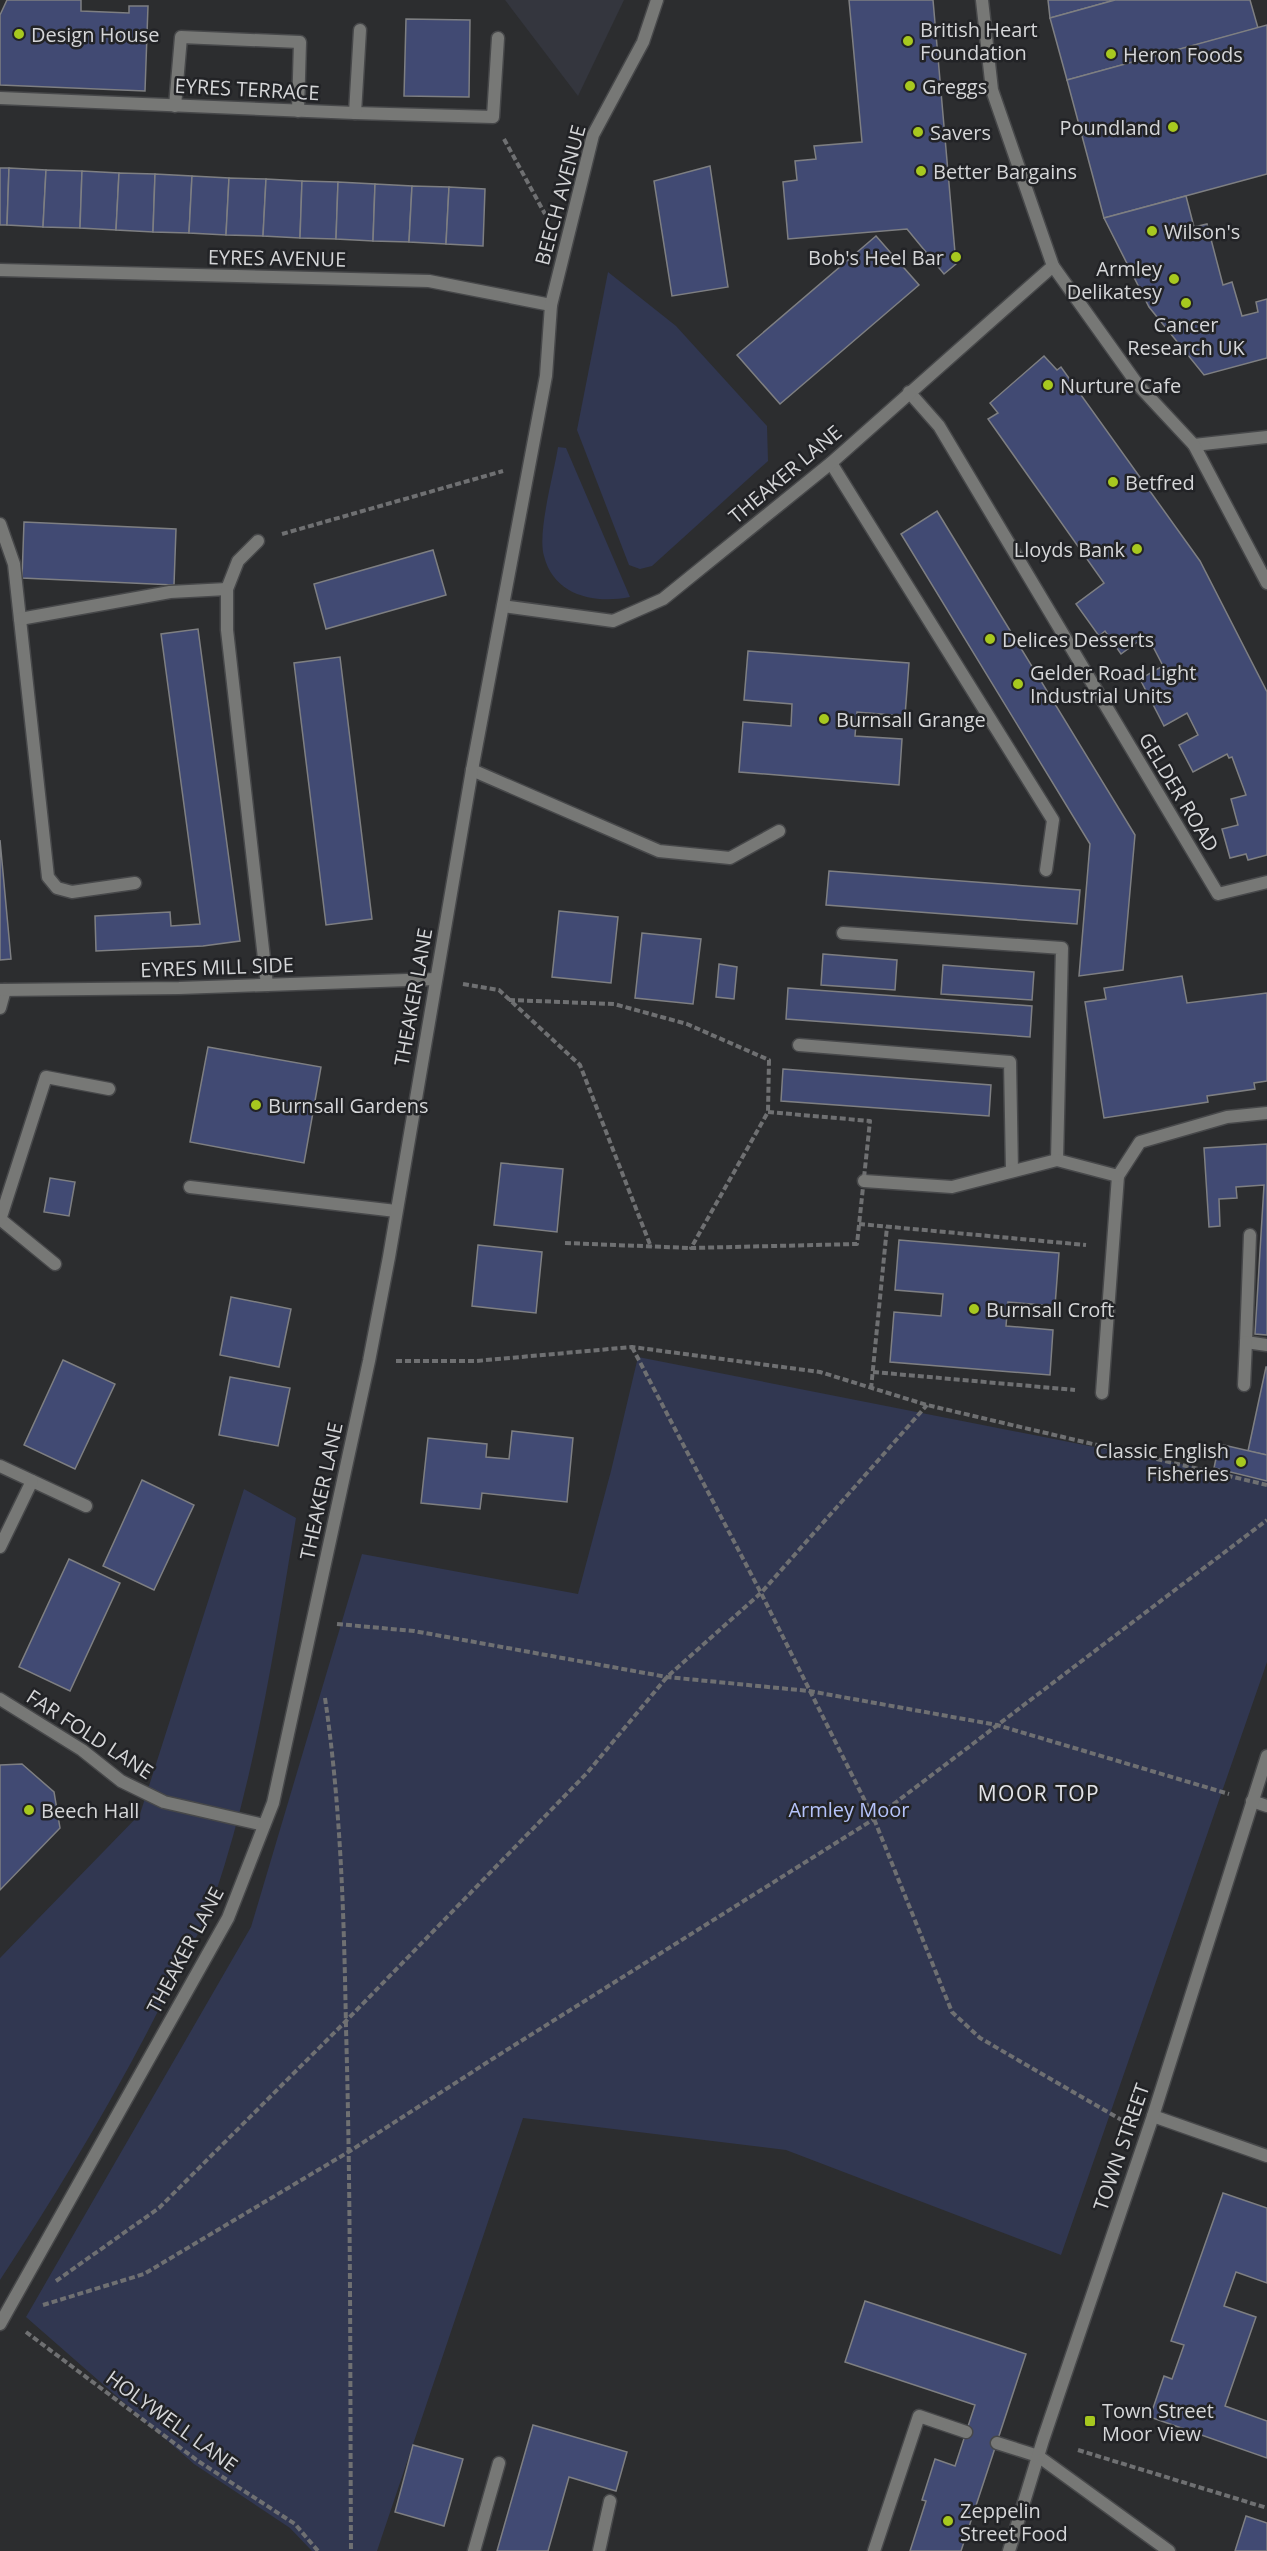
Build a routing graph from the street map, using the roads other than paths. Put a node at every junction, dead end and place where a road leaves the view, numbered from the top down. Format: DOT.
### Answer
graph roads {
  1 [pos="657,0"];
  2 [pos="982,0"];
  3 [pos="360,30"];
  4 [pos="498,38"];
  5 [pos="0,98"];
  6 [pos="175,106"];
  7 [pos="298,111"];
  8 [pos="354,113"];
  9 [pos="1053,266"];
  10 [pos="0,270"];
  11 [pos="551,304"];
  12 [pos="909,392"];
  13 [pos="1267,437"];
  14 [pos="1194,446"];
  15 [pos="831,463"];
  16 [pos="0,524"];
  17 [pos="258,541"];
  18 [pos="1267,583"];
  19 [pos="227,589"];
  20 [pos="503,606"];
  21 [pos="20,619"];
  22 [pos="472,770"];
  23 [pos="779,831"];
  24 [pos="1046,870"];
  25 [pos="1267,882"];
  26 [pos="135,883"];
  27 [pos="843,933"];
  28 [pos="436,979"];
  29 [pos="267,985"];
  30 [pos="3,990"];
  31 [pos="0,1008"];
  32 [pos="799,1045"];
  33 [pos="109,1089"];
  34 [pos="1267,1113"];
  35 [pos="1057,1160"];
  36 [pos="1012,1171"];
  37 [pos="1118,1176"];
  38 [pos="864,1181"];
  39 [pos="190,1187"];
  40 [pos="396,1211"];
  41 [pos="0,1219"];
  42 [pos="1250,1235"];
  43 [pos="55,1264"];
  44 [pos="1246,1342"];
  45 [pos="1267,1345"];
  46 [pos="1244,1385"];
  47 [pos="1102,1393"];
  48 [pos="0,1466"];
  49 [pos="32,1481"];
  50 [pos="86,1506"];
  51 [pos="0,1548"];
  52 [pos="0,1699"];
  53 [pos="1267,1756"];
  54 [pos="1252,1801"];
  55 [pos="1267,1806"];
  56 [pos="264,1825"];
  57 [pos="1153,2116"];
  58 [pos="1267,2156"];
  59 [pos="3,2320"];
  60 [pos="966,2432"];
  61 [pos="997,2442"];
  62 [pos="1038,2456"];
  63 [pos="499,2463"];
  64 [pos="610,2501"];
  65 [pos="474,2551"];
  66 [pos="599,2551"];
  67 [pos="873,2551"];
  68 [pos="1009,2551"];
  69 [pos="1169,2551"];
  1 -- 11 [label="street, BEECH AVENUE"];
  2 -- 9 [label="street"];
  3 -- 8 [label="street"];
  4 -- 8 [label="street, EYRES TERRACE"];
  5 -- 6 [label="street, EYRES TERRACE"];
  6 -- 7 [label="street, EYRES TERRACE"];
  6 -- 7 [label="street"];
  7 -- 8 [label="street, EYRES TERRACE"];
  9 -- 12 [label="street, THEAKER LANE"];
  9 -- 14 [label="street"];
  10 -- 11 [label="street, EYRES AVENUE"];
  11 -- 20 [label="street, THEAKER LANE"];
  12 -- 15 [label="street, THEAKER LANE"];
  12 -- 25 [label="street, GELDER ROAD"];
  13 -- 14 [label="street"];
  14 -- 18 [label="street"];
  15 -- 20 [label="street, THEAKER LANE"];
  15 -- 24 [label="street"];
  16 -- 21 [label="street"];
  17 -- 19 [label="street"];
  19 -- 21 [label="street"];
  19 -- 29 [label="street"];
  20 -- 22 [label="street, THEAKER LANE"];
  21 -- 26 [label="street"];
  22 -- 23 [label="street"];
  22 -- 28 [label="street, THEAKER LANE"];
  27 -- 35 [label="street"];
  28 -- 29 [label="street, EYRES MILL SIDE"];
  28 -- 40 [label="street, THEAKER LANE"];
  29 -- 30 [label="street, EYRES MILL SIDE"];
  30 -- 31 [label="street"];
  32 -- 36 [label="street"];
  33 -- 41 [label="street"];
  34 -- 37 [label="street"];
  35 -- 36 [label="street"];
  35 -- 37 [label="street"];
  36 -- 38 [label="street"];
  37 -- 47 [label="street"];
  39 -- 40 [label="street"];
  40 -- 56 [label="street, THEAKER LANE"];
  41 -- 43 [label="street"];
  42 -- 44 [label="street"];
  44 -- 45 [label="street"];
  44 -- 46 [label="street"];
  48 -- 49 [label="street"];
  49 -- 50 [label="street"];
  49 -- 51 [label="street"];
  52 -- 56 [label="street, FAR FOLD LANE"];
  53 -- 54 [label="street, TOWN STREET"];
  54 -- 55 [label="street"];
  54 -- 57 [label="street, TOWN STREET"];
  56 -- 59 [label="street, THEAKER LANE"];
  57 -- 58 [label="street"];
  57 -- 62 [label="street, TOWN STREET"];
  60 -- 67 [label="street"];
  61 -- 62 [label="street"];
  62 -- 68 [label="street, TOWN STREET"];
  62 -- 69 [label="street"];
  63 -- 65 [label="street"];
  64 -- 66 [label="street"];
}
